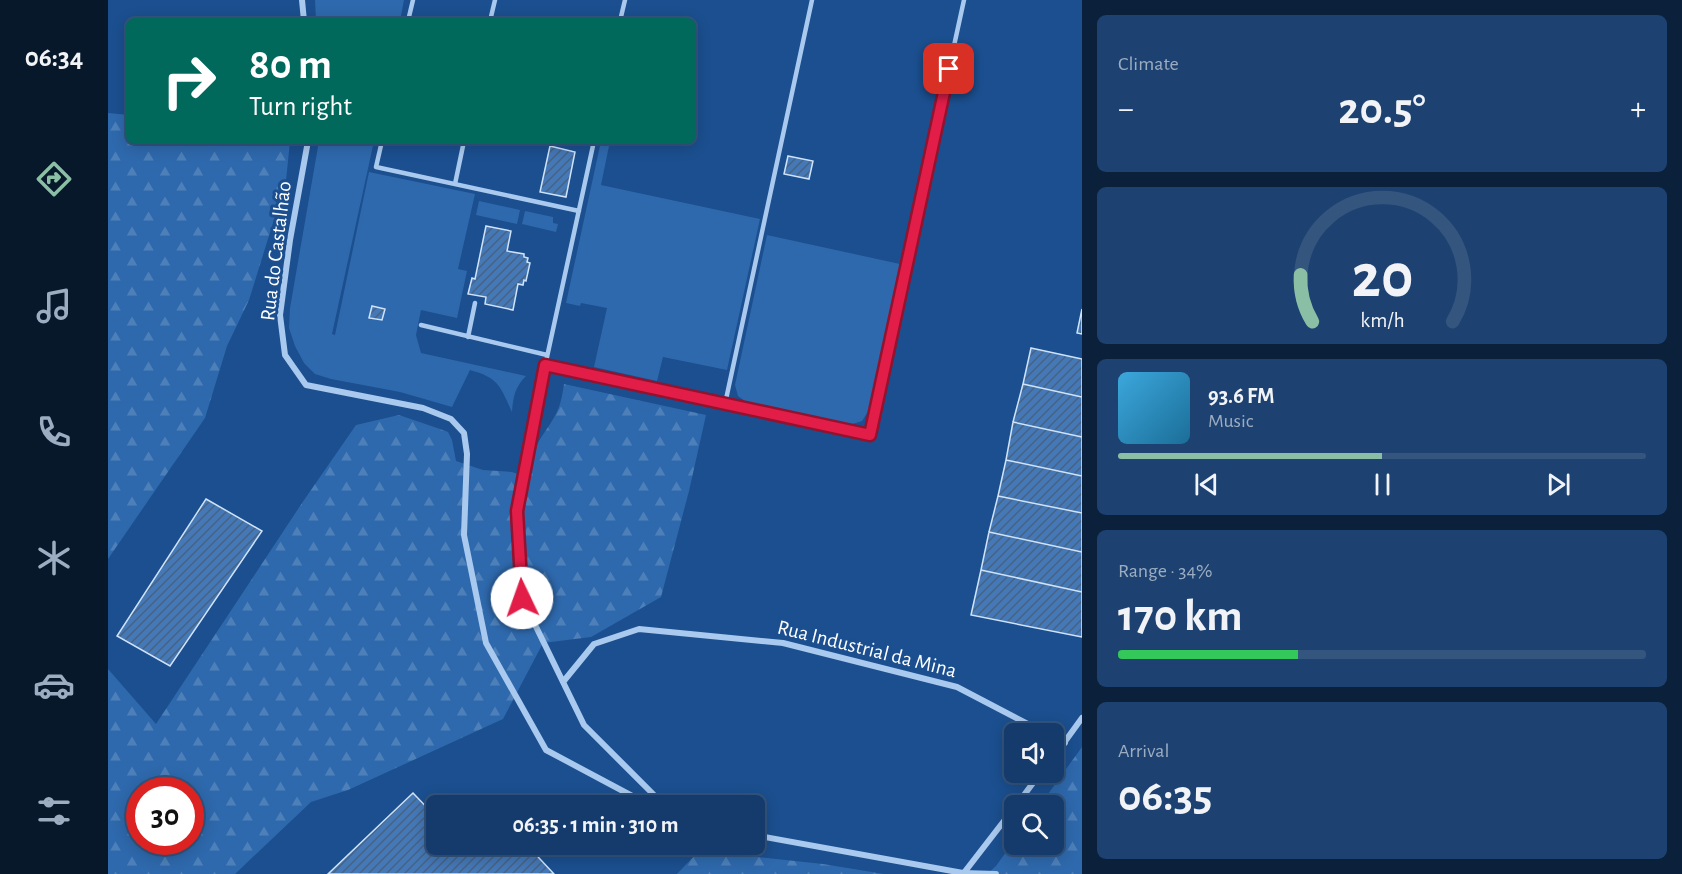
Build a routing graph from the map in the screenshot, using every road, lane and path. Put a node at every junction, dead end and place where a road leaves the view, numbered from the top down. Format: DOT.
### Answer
graph roads {
  1 [pos="302,0"];
  2 [pos="413,0"];
  3 [pos="495,0"];
  4 [pos="625,0"];
  5 [pos="812,0"];
  6 [pos="964,0"];
  7 [pos="304,18"];
  8 [pos="409,18"];
  9 [pos="491,18"];
  10 [pos="621,18"];
  11 [pos="307,144"];
  12 [pos="381,144"];
  13 [pos="463,144"];
  14 [pos="593,144"];
  15 [pos="455,184"];
  16 [pos="579,211"];
  17 [pos="475,303"];
  18 [pos="421,325"];
  19 [pos="468,336"];
  20 [pos="547,355"];
  21 [pos="545,365"];
  22 [pos="542,380"];
  23 [pos="726,404"];
  24 [pos="563,682"];
  25 [pos="1082,718"];
  26 [pos="1026,723"];
  27 [pos="1065,743"];
  28 [pos="630,795"];
  29 [pos="654,795"];
  30 [pos="1004,821"];
  31 [pos="765,837"];
  32 [pos="963,874"];
  33 [pos="996,874"];
  1 -- 7 [label="street"];
  2 -- 8 [label="lane"];
  3 -- 9 [label="lane"];
  4 -- 10 [label="lane"];
  5 -- 23 [label="lane"];
  6 -- 23 [label="lane"];
  11 -- 28 [label="street, Rua do Castalhão"];
  12 -- 15 [label="lane"];
  13 -- 15 [label="lane"];
  14 -- 16 [label="lane"];
  15 -- 16 [label="lane"];
  16 -- 20 [label="lane"];
  17 -- 19 [label="lane"];
  18 -- 19 [label="lane"];
  19 -- 20 [label="lane"];
  20 -- 21 [label="lane"];
  21 -- 22 [label="lane"];
  21 -- 23 [label="lane"];
  22 -- 24 [label="street"];
  24 -- 26 [label="street, Rua Industrial da Mina"];
  24 -- 29 [label="street"];
  25 -- 27 [label="street"];
  30 -- 32 [label="street"];
  31 -- 32 [label="street"];
  32 -- 33 [label="street"];
}
